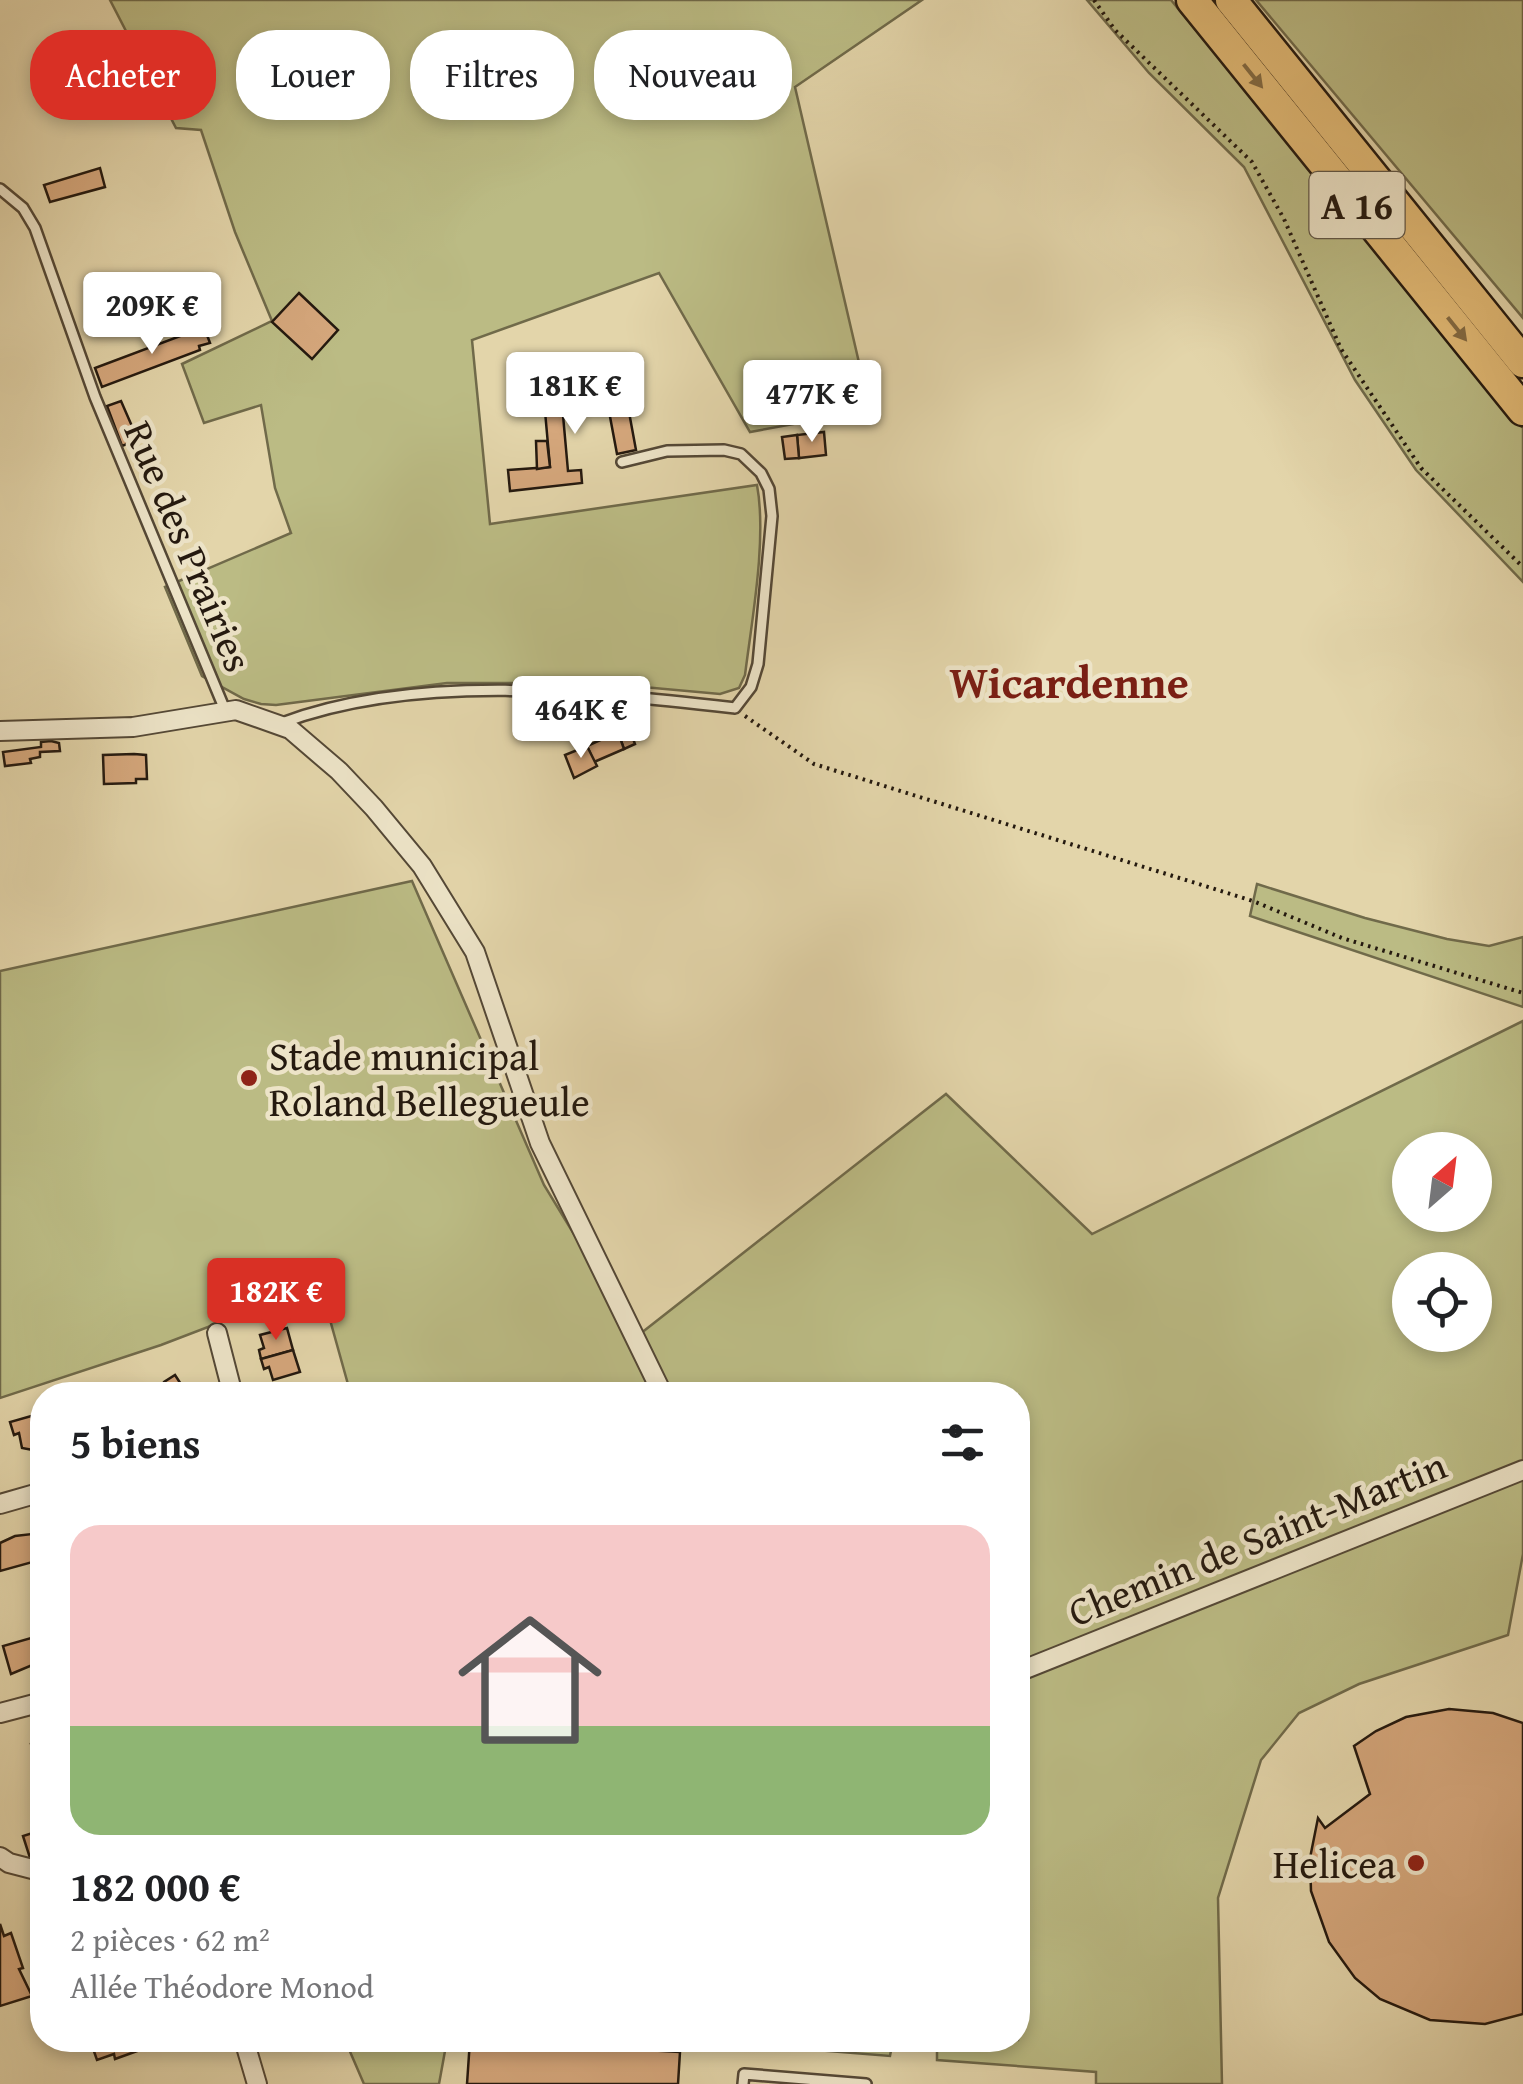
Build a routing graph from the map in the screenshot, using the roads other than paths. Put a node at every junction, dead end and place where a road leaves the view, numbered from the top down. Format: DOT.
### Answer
graph roads {
  1 [pos="1192,0"];
  2 [pos="1231,0"];
  3 [pos="0,189"];
  4 [pos="1523,362"];
  5 [pos="1523,410"];
  6 [pos="622,462"];
  7 [pos="224,710"];
  8 [pos="279,724"];
  9 [pos="0,731"];
  10 [pos="216,1334"];
  11 [pos="230,1382"];
  12 [pos="656,1382"];
  13 [pos="1523,1470"];
  14 [pos="30,1495"];
  15 [pos="0,1504"];
  16 [pos="1030,1667"];
  17 [pos="30,1705"];
  18 [pos="0,1713"];
  19 [pos="0,1857"];
  20 [pos="30,1868"];
  21 [pos="248,2052"];
  22 [pos="743,2079"];
  23 [pos="258,2084"];
  24 [pos="866,2084"];
  1 -- 5 [label="highway, A 16, one-way"];
  2 -- 4 [label="highway, A 16"];
  3 -- 7 [label="lane, Rue des Prairies"];
  6 -- 8 [label="lane"];
  7 -- 8 [label="street"];
  7 -- 9 [label="street"];
  8 -- 12 [label="street"];
  10 -- 11 [label="street"];
  13 -- 16 [label="street, Chemin de Saint-Martin"];
  14 -- 15 [label="street"];
  17 -- 18 [label="street"];
  19 -- 20 [label="street"];
  21 -- 23 [label="street"];
  22 -- 24 [label="lane"];
}
